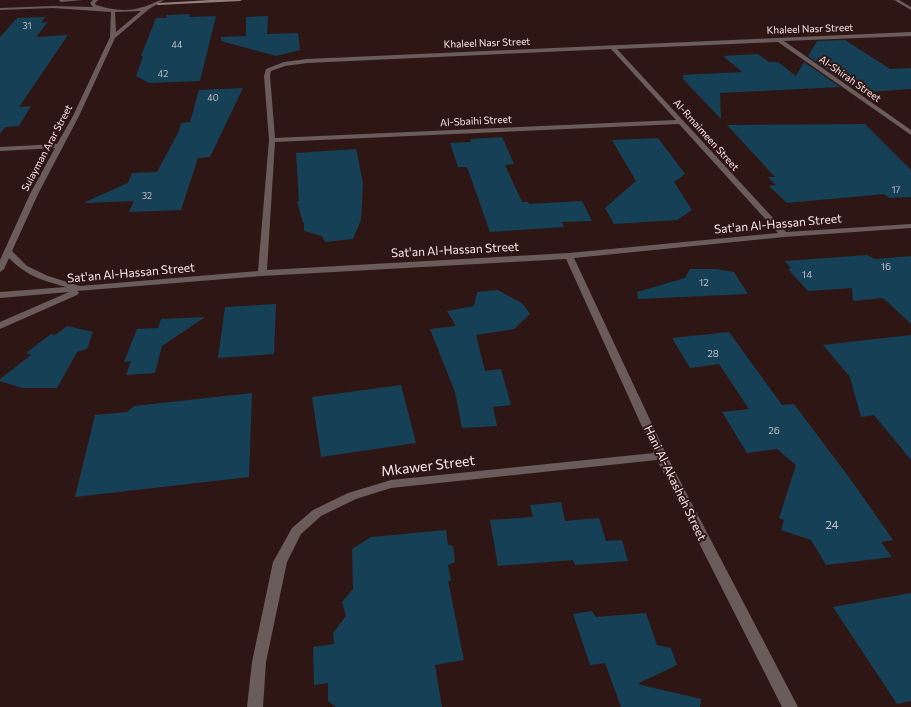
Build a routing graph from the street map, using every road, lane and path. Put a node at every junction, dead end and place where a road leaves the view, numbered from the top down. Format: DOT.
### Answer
graph roads {
  1 [pos="81,0"];
  2 [pos="96,0"];
  3 [pos="240,0"];
  4 [pos="896,0"];
  5 [pos="160,2"];
  6 [pos="0,4"];
  7 [pos="148,7"];
  8 [pos="0,9"];
  9 [pos="101,9"];
  10 [pos="911,9"];
  11 [pos="113,11"];
  12 [pos="911,34"];
  13 [pos="113,37"];
  14 [pos="779,40"];
  15 [pos="613,48"];
  16 [pos="680,122"];
  17 [pos="911,133"];
  18 [pos="272,140"];
  19 [pos="60,146"];
  20 [pos="0,149"];
  21 [pos="911,226"];
  22 [pos="784,235"];
  23 [pos="8,252"];
  24 [pos="569,256"];
  25 [pos="0,269"];
  26 [pos="262,273"];
  27 [pos="83,289"];
  28 [pos="0,295"];
  29 [pos="0,326"];
  30 [pos="661,456"];
  31 [pos="255,707"];
  32 [pos="790,707"];
  1 -- 6 [label="street"];
  2 -- 9 [label="street"];
  3 -- 5 [label="street"];
  4 -- 10 [label="street"];
  5 -- 7 [label="street"];
  7 -- 11 [label="street"];
  7 -- 13 [label="street, Sulayman Arar Street"];
  8 -- 9 [label="street"];
  9 -- 11 [label="street"];
  11 -- 13 [label="street, Sulayman Arar Street"];
  12 -- 14 [label="street, Khaleel Nasr Street"];
  13 -- 19 [label="street, Sulayman Arar Street"];
  14 -- 15 [label="street, Khaleel Nasr Street"];
  14 -- 17 [label="street, Al-Shirah Street"];
  15 -- 16 [label="street, Al-Rmaimeen Street"];
  15 -- 18 [label="street, Khaleel Nasr Street"];
  16 -- 18 [label="street, Al-Sbaihi Street"];
  16 -- 22 [label="street, Al-Rmaimeen Street"];
  18 -- 26 [label="street, Khaleel Nasr Street"];
  19 -- 20 [label="street"];
  19 -- 23 [label="street, Sulayman Arar Street"];
  21 -- 22 [label="street, Sat'an Al-Hassan Street"];
  22 -- 24 [label="street, Sat'an Al-Hassan Street"];
  23 -- 25 [label="street, Sulayman Arar Street"];
  23 -- 27 [label="street"];
  24 -- 26 [label="street, Sat'an Al-Hassan Street"];
  24 -- 30 [label="street, Hani Al-Akasheh Street"];
  26 -- 27 [label="street, Sat'an Al-Hassan Street"];
  27 -- 28 [label="street, Sat'an Al-Hassan Street"];
  27 -- 29 [label="street"];
  30 -- 31 [label="street, Mkawer Street"];
  30 -- 32 [label="street, Hani Al-Akasheh Street"];
}
